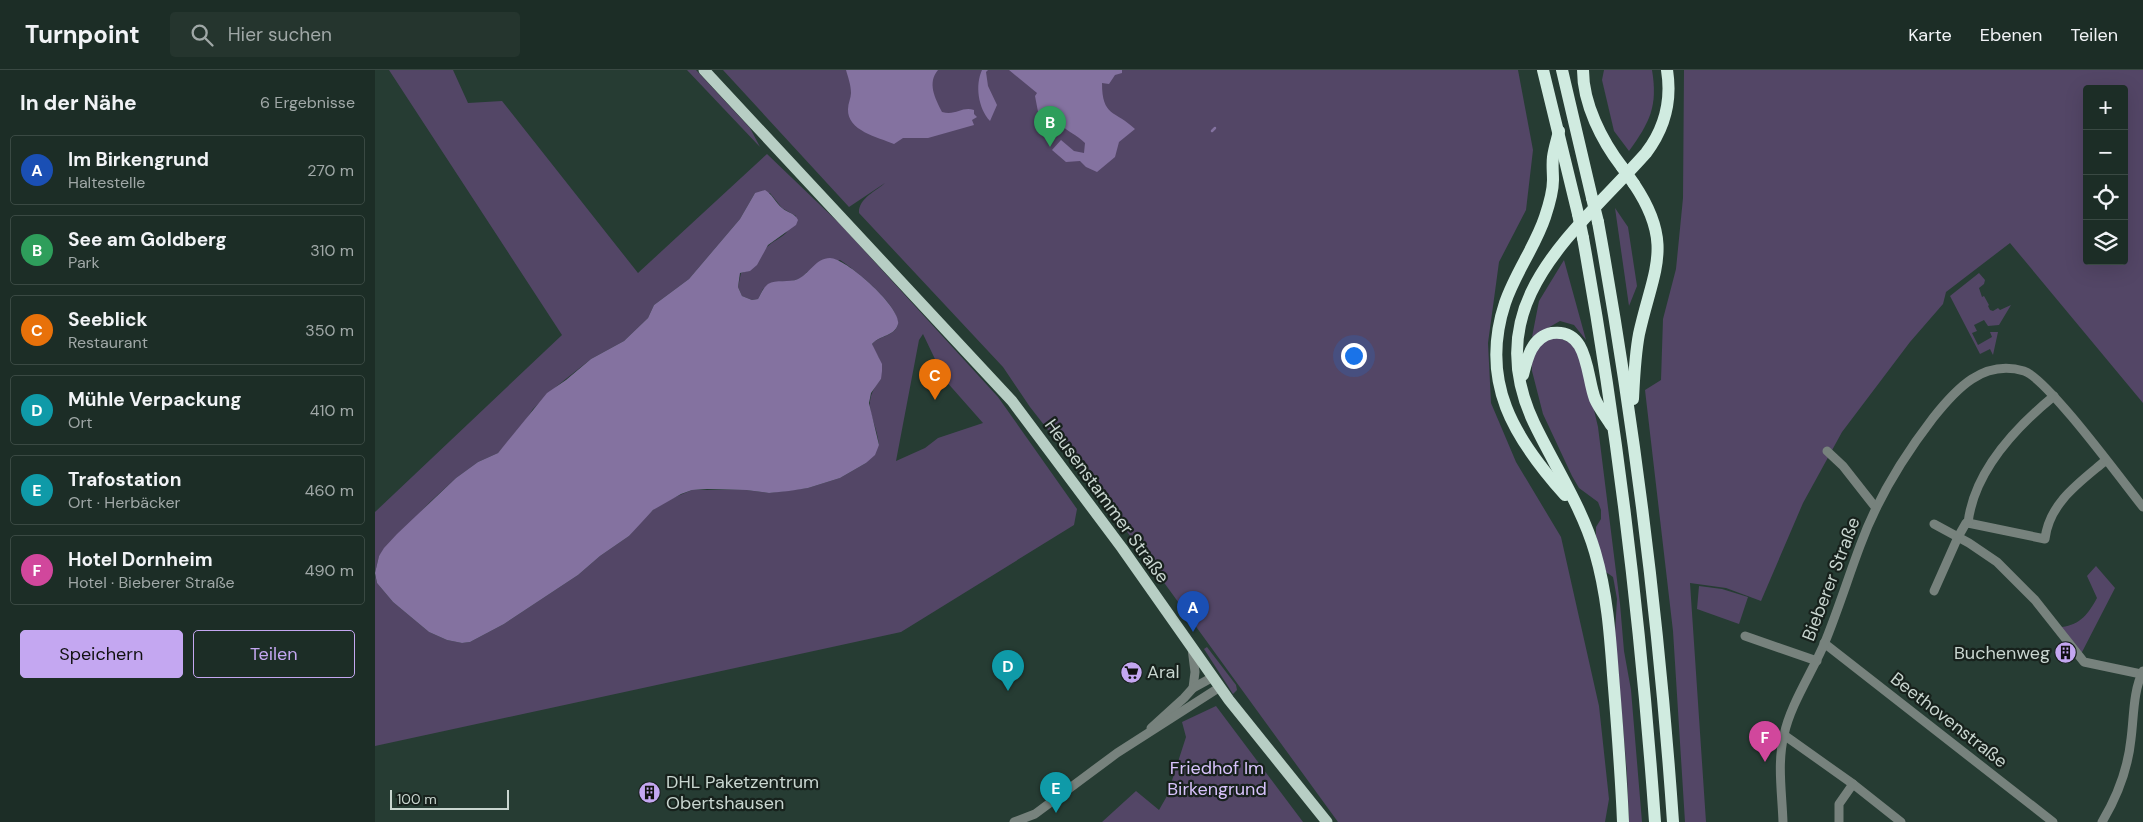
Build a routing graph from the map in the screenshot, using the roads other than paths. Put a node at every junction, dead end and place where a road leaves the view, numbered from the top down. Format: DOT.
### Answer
graph roads {
  1 [pos="704,70"];
  2 [pos="1543,70"];
  3 [pos="1562,70"];
  4 [pos="1583,70"];
  5 [pos="1667,71"];
  6 [pos="1559,131"];
  7 [pos="1521,382"];
  8 [pos="2053,396"];
  9 [pos="1632,424"];
  10 [pos="1615,434"];
  11 [pos="1827,451"];
  12 [pos="2105,461"];
  13 [pos="2143,507"];
  14 [pos="1877,508"];
  15 [pos="1578,510"];
  16 [pos="1968,523"];
  17 [pos="1934,524"];
  18 [pos="1958,537"];
  19 [pos="1935,591"];
  20 [pos="1745,636"];
  21 [pos="1825,644"];
  22 [pos="1191,648"];
  23 [pos="1817,661"];
  24 [pos="2142,672"];
  25 [pos="1216,682"];
  26 [pos="1193,688"];
  27 [pos="1148,732"];
  28 [pos="1784,735"];
  29 [pos="1853,784"];
  30 [pos="1014,822"];
  31 [pos="1327,822"];
  32 [pos="1623,822"];
  33 [pos="1655,822"];
  34 [pos="1673,822"];
  35 [pos="1783,822"];
  36 [pos="1839,822"];
  37 [pos="1900,822"];
  38 [pos="2053,822"];
  39 [pos="2101,822"];
  1 -- 22 [label="main road, Heusenstammer Straße"];
  2 -- 6 [label="highway"];
  3 -- 9 [label="highway, bridge"];
  4 -- 9 [label="highway, bridge"];
  5 -- 7 [label="highway"];
  6 -- 10 [label="highway, bridge"];
  6 -- 15 [label="highway"];
  7 -- 10 [label="highway"];
  7 -- 15 [label="highway"];
  8 -- 12 [label="street, Bieberer Straße"];
  8 -- 14 [label="street, Bieberer Straße"];
  8 -- 16 [label="street"];
  9 -- 34 [label="highway"];
  10 -- 33 [label="highway"];
  11 -- 14 [label="street, Bieberer Straße"];
  12 -- 13 [label="street, Bieberer Straße"];
  12 -- 16 [label="street"];
  14 -- 21 [label="street, Bieberer Straße"];
  15 -- 32 [label="highway"];
  16 -- 18 [label="street"];
  17 -- 18 [label="street"];
  18 -- 19 [label="street"];
  18 -- 24 [label="street"];
  20 -- 23 [label="street, Bieberer Straße"];
  21 -- 23 [label="street, Bieberer Straße"];
  21 -- 38 [label="street, Beethovenstraße"];
  22 -- 25 [label="main road, Heusenstammer Straße"];
  22 -- 26 [label="street"];
  23 -- 28 [label="street, Bieberer Straße"];
  24 -- 39 [label="street"];
  25 -- 26 [label="street"];
  25 -- 27 [label="street"];
  25 -- 31 [label="main road, Heusenstammer Straße"];
  26 -- 27 [label="street"];
  27 -- 30 [label="street"];
  28 -- 29 [label="street"];
  28 -- 35 [label="street, Bieberer Straße"];
  29 -- 36 [label="street"];
  29 -- 37 [label="street"];
}
